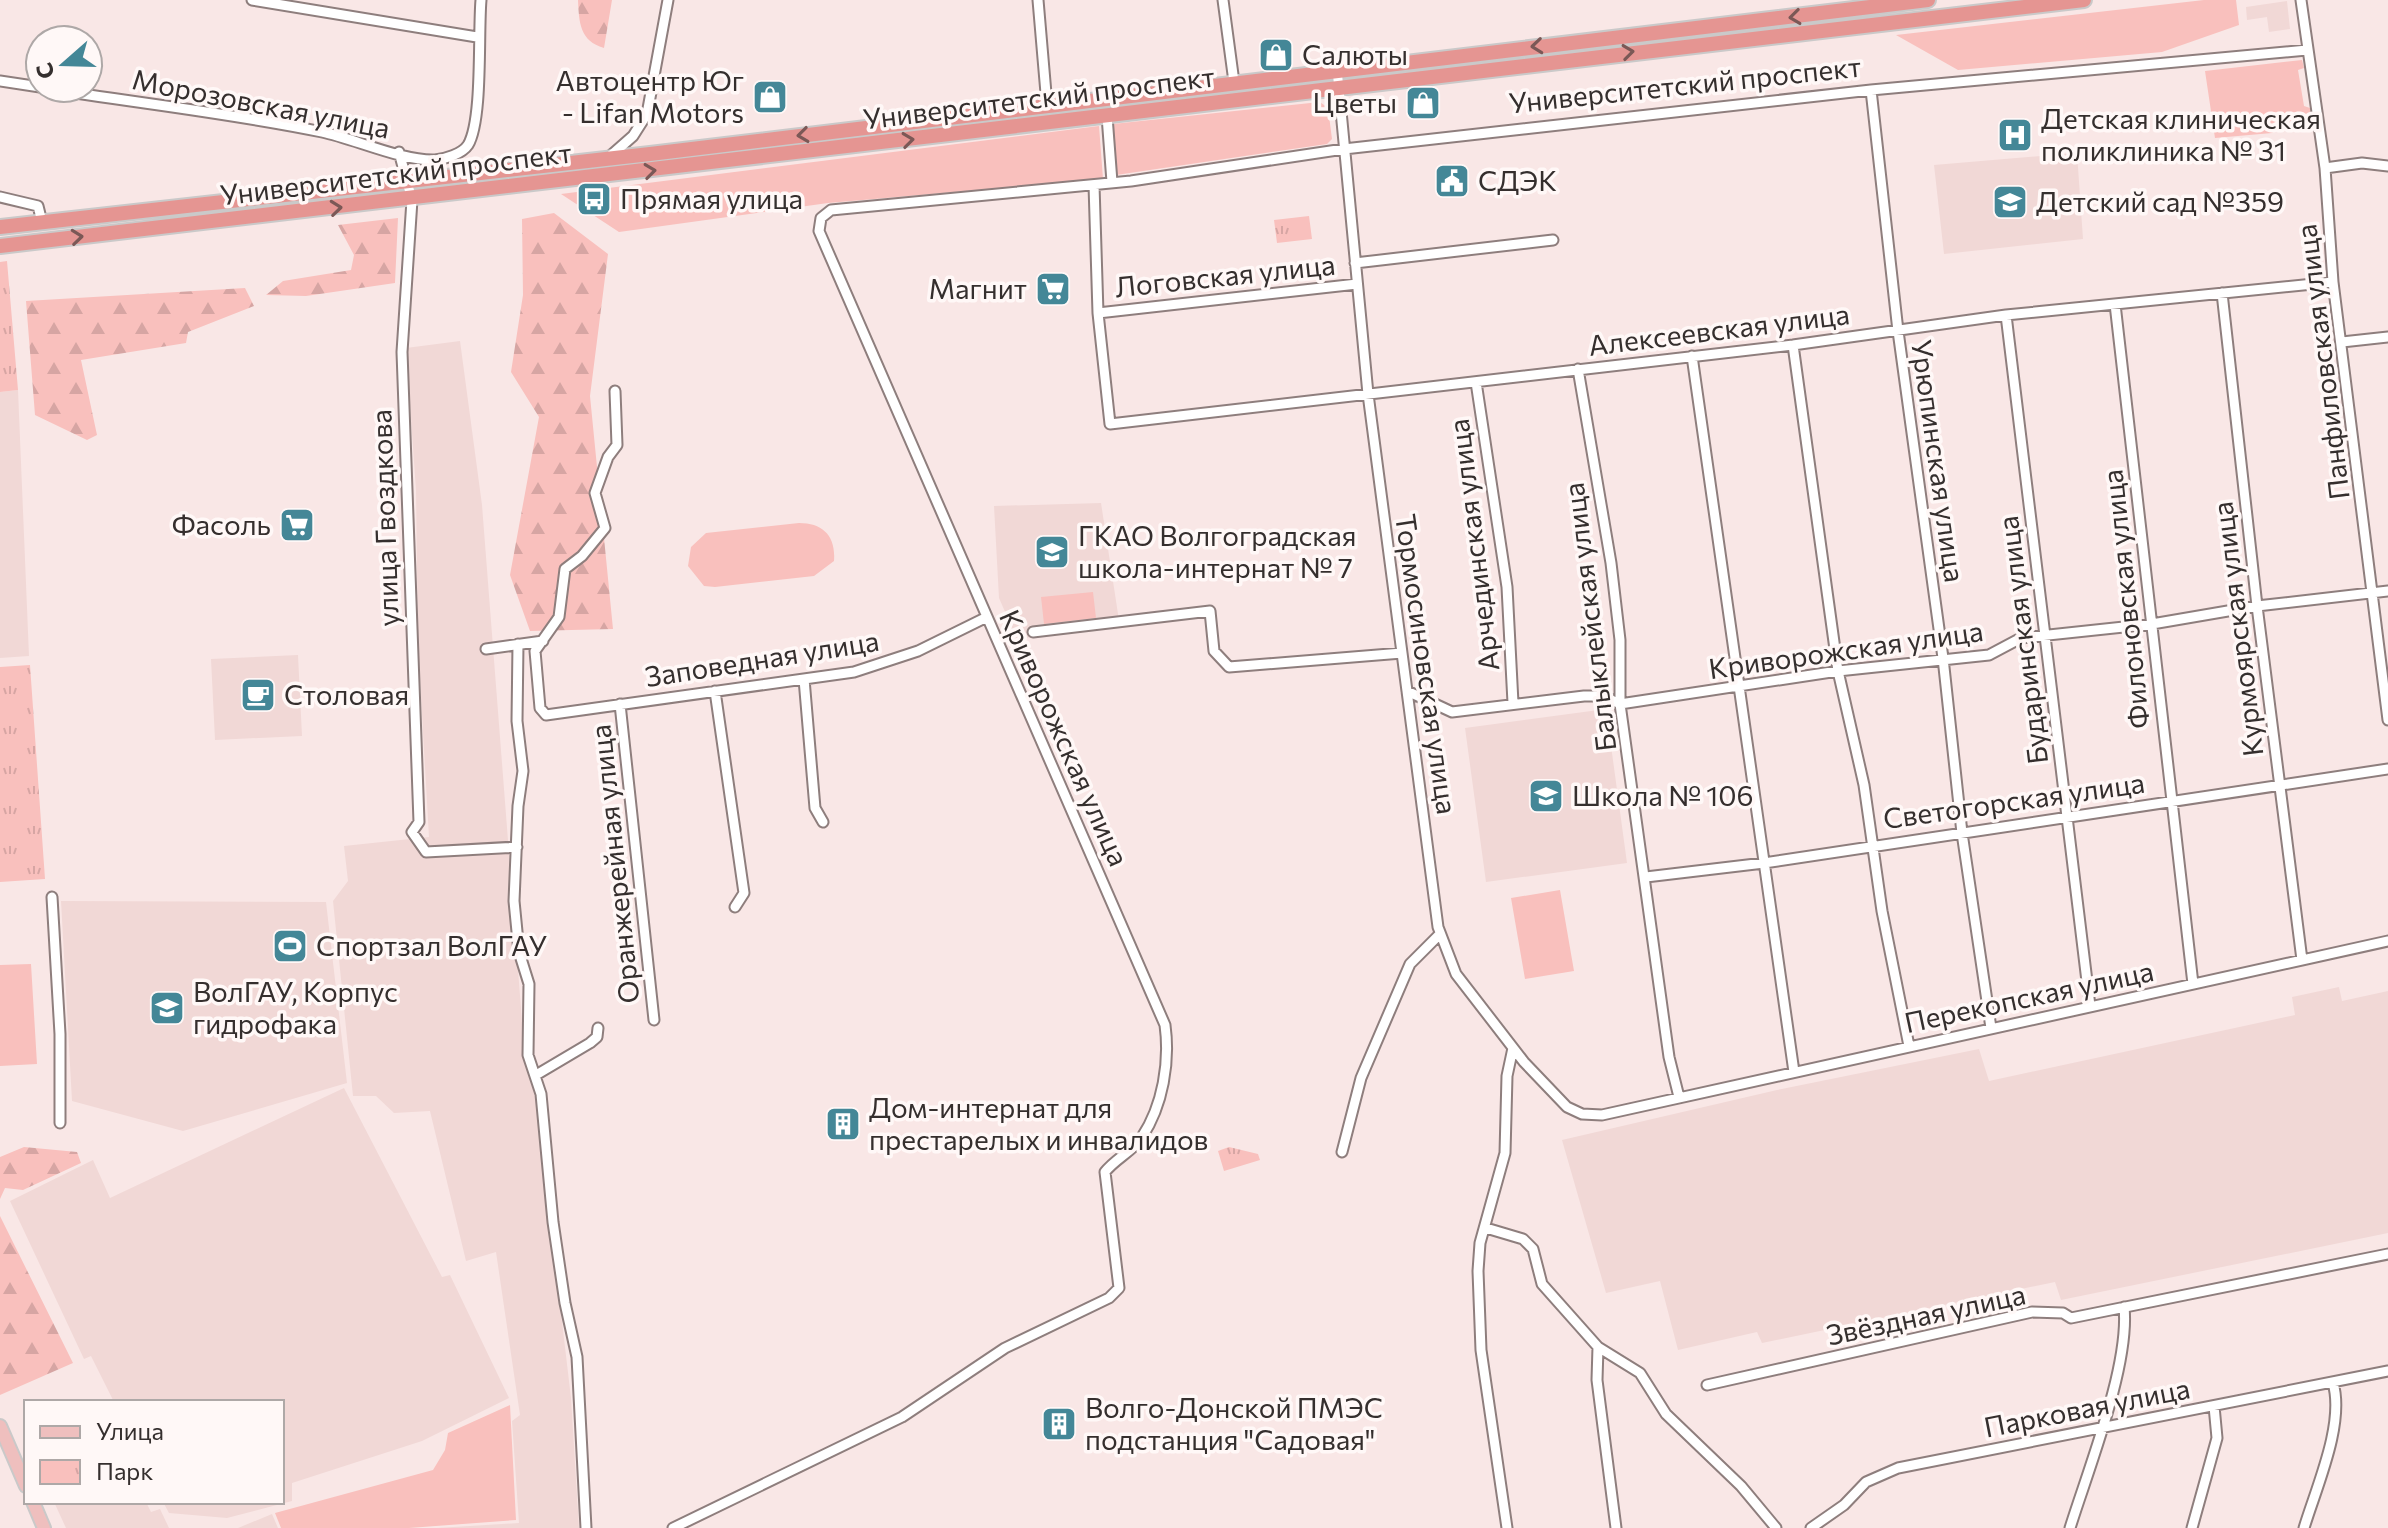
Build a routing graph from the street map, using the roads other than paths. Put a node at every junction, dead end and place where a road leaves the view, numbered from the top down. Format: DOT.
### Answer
graph roads {
  1 [pos="252,0"];
  2 [pos="481,0"];
  3 [pos="668,0"];
  4 [pos="1038,0"];
  5 [pos="1223,0"];
  6 [pos="1928,0"];
  7 [pos="2084,0"];
  8 [pos="2301,0"];
  9 [pos="477,37"];
  10 [pos="2307,50"];
  11 [pos="1337,69"];
  12 [pos="0,81"];
  13 [pos="1234,82"];
  14 [pos="24,85"];
  15 [pos="1339,88"];
  16 [pos="1871,90"];
  17 [pos="104,98"];
  18 [pos="1047,105"];
  19 [pos="1107,116"];
  20 [pos="1344,149"];
  21 [pos="399,152"];
  22 [pos="608,158"];
  23 [pos="2388,166"];
  24 [pos="2325,168"];
  25 [pos="409,180"];
  26 [pos="1112,182"];
  27 [pos="1094,185"];
  28 [pos="0,197"];
  29 [pos="412,200"];
  30 [pos="190,206"];
  31 [pos="831,210"];
  32 [pos="42,222"];
  33 [pos="193,224"];
  34 [pos="0,227"];
  35 [pos="1553,240"];
  36 [pos="0,246"];
  37 [pos="1355,263"];
  38 [pos="2333,282"];
  39 [pos="1357,284"];
  40 [pos="2222,293"];
  41 [pos="2115,304"];
  42 [pos="1098,313"];
  43 [pos="2006,315"];
  44 [pos="1898,331"];
  45 [pos="2388,337"];
  46 [pos="2342,342"];
  47 [pos="1793,345"];
  48 [pos="1692,356"];
  49 [pos="1578,369"];
  50 [pos="1476,382"];
  51 [pos="615,391"];
  52 [pos="1368,394"];
  53 [pos="2388,591"];
  54 [pos="2373,593"];
  55 [pos="2257,606"];
  56 [pos="987,617"];
  57 [pos="2152,624"];
  58 [pos="1033,632"];
  59 [pos="2044,635"];
  60 [pos="543,641"];
  61 [pos="518,644"];
  62 [pos="486,649"];
  63 [pos="1402,653"];
  64 [pos="1943,658"];
  65 [pos="1838,671"];
  66 [pos="804,679"];
  67 [pos="1737,687"];
  68 [pos="715,691"];
  69 [pos="1407,691"];
  70 [pos="1513,703"];
  71 [pos="620,704"];
  72 [pos="1620,704"];
  73 [pos="2388,720"];
  74 [pos="2388,769"];
  75 [pos="2279,786"];
  76 [pos="2171,801"];
  77 [pos="2066,817"];
  78 [pos="823,822"];
  79 [pos="1962,833"];
  80 [pos="1871,844"];
  81 [pos="517,847"];
  82 [pos="1764,863"];
  83 [pos="1646,877"];
  84 [pos="52,897"];
  85 [pos="735,907"];
  86 [pos="1440,934"];
  87 [pos="2388,941"];
  88 [pos="2302,960"];
  89 [pos="2193,984"];
  90 [pos="2090,1006"];
  91 [pos="654,1020"];
  92 [pos="598,1028"];
  93 [pos="1991,1028"];
  94 [pos="1909,1046"];
  95 [pos="1513,1048"];
  96 [pos="1794,1072"];
  97 [pos="536,1075"];
  98 [pos="1679,1097"];
  99 [pos="60,1123"];
  100 [pos="1342,1152"];
  101 [pos="1486,1228"];
  102 [pos="2388,1254"];
  103 [pos="2124,1307"];
  104 [pos="1598,1347"];
  105 [pos="2388,1371"];
  106 [pos="2333,1383"];
  107 [pos="1707,1385"];
  108 [pos="2214,1406"];
  109 [pos="0,1426"];
  110 [pos="2102,1428"];
  111 [pos="24,1481"];
  112 [pos="34,1504"];
  113 [pos="44,1528"];
  114 [pos="586,1528"];
  115 [pos="673,1528"];
  116 [pos="1507,1528"];
  117 [pos="1616,1528"];
  118 [pos="1776,1528"];
  119 [pos="1811,1528"];
  120 [pos="2070,1528"];
  121 [pos="2192,1528"];
  122 [pos="2304,1528"];
  1 -- 9 [label="street"];
  2 -- 9 [label="street"];
  3 -- 22 [label="street"];
  4 -- 18 [label="street"];
  5 -- 13 [label="street"];
  6 -- 11 [label="highway, Университетский проспект, one-way"];
  15 -- 7 [label="highway, Университетский проспект, one-way"];
  8 -- 10 [label="street, Панфиловская улица"];
  9 -- 21 [label="street, Морозовская улица"];
  10 -- 16 [label="street, Университетский проспект"];
  10 -- 24 [label="street, Панфиловская улица"];
  11 -- 13 [label="highway, Университетский проспект"];
  11 -- 15 [label="street, Тормосиновская улица"];
  12 -- 14 [label="street, Морозовская улица"];
  13 -- 18 [label="highway, Университетский проспект"];
  15 -- 19 [label="highway, Университетский проспект"];
  15 -- 20 [label="street, Тормосиновская улица"];
  16 -- 20 [label="street, Университетский проспект"];
  16 -- 44 [label="street, Урюпинская улица"];
  17 -- 21 [label="street, Морозовская улица"];
  18 -- 22 [label="highway, Университетский проспект, one-way"];
  19 -- 26 [label="street"];
  29 -- 19 [label="highway, Университетский проспект, one-way"];
  20 -- 26 [label="street, Университетский проспект"];
  20 -- 37 [label="street, Тормосиновская улица"];
  21 -- 25 [label="street, улица Гвоздкова"];
  22 -- 25 [label="highway, Университетский проспект"];
  23 -- 24 [label="street"];
  24 -- 38 [label="street, Панфиловская улица"];
  25 -- 29 [label="street, улица Гвоздкова"];
  25 -- 30 [label="highway, Университетский проспект"];
  26 -- 27 [label="street, Университетский проспект"];
  27 -- 31 [label="street, Университетский проспект"];
  27 -- 42 [label="street"];
  28 -- 32 [label="street"];
  33 -- 29 [label="highway, Университетский проспект, one-way"];
  29 -- 81 [label="street, улица Гвоздкова"];
  30 -- 32 [label="highway, Университетский проспект"];
  30 -- 33 [label="highway"];
  31 -- 56 [label="street, Криворожская улица"];
  32 -- 34 [label="highway, Университетский проспект"];
  36 -- 33 [label="highway, Университетский проспект, one-way"];
  35 -- 37 [label="street"];
  37 -- 39 [label="street, Тормосиновская улица"];
  38 -- 40 [label="street, Алексеевская улица"];
  38 -- 46 [label="street, Панфиловская улица"];
  39 -- 42 [label="street, Логовская улица"];
  39 -- 52 [label="street, Тормосиновская улица"];
  40 -- 41 [label="street, Алексеевская улица"];
  40 -- 55 [label="street, Курмоярская улица"];
  41 -- 43 [label="street, Алексеевская улица"];
  41 -- 57 [label="street, Филоновская улица"];
  42 -- 52 [label="street, Алексеевская улица"];
  43 -- 44 [label="street, Алексеевская улица"];
  43 -- 59 [label="street, Бударинская улица"];
  44 -- 47 [label="street, Алексеевская улица"];
  44 -- 64 [label="street, Урюпинская улица"];
  45 -- 46 [label="street"];
  46 -- 54 [label="street, Панфиловская улица"];
  47 -- 48 [label="street, Алексеевская улица"];
  47 -- 65 [label="street"];
  48 -- 49 [label="street, Алексеевская улица"];
  48 -- 67 [label="street"];
  49 -- 50 [label="street, Алексеевская улица"];
  49 -- 72 [label="street, Балыклейская улица"];
  50 -- 52 [label="street, Алексеевская улица"];
  50 -- 70 [label="street, Арчединская улица"];
  51 -- 60 [label="street"];
  52 -- 63 [label="street, Тормосиновская улица"];
  53 -- 54 [label="street, Криворожская улица"];
  54 -- 55 [label="street, Криворожская улица"];
  54 -- 73 [label="street, Панфиловская улица"];
  55 -- 57 [label="street, Криворожская улица"];
  55 -- 75 [label="street, Курмоярская улица"];
  56 -- 66 [label="street, Заповедная улица"];
  56 -- 115 [label="street, Криворожская улица"];
  57 -- 59 [label="street, Криворожская улица"];
  57 -- 76 [label="street, Филоновская улица"];
  58 -- 63 [label="street"];
  59 -- 64 [label="street, Криворожская улица"];
  59 -- 77 [label="street, Бударинская улица"];
  60 -- 61 [label="street"];
  60 -- 71 [label="street, Заповедная улица"];
  61 -- 62 [label="street"];
  61 -- 81 [label="street"];
  63 -- 69 [label="street, Тормосиновская улица"];
  64 -- 65 [label="street, Криворожская улица"];
  64 -- 79 [label="street, Урюпинская улица"];
  65 -- 67 [label="street, Криворожская улица"];
  65 -- 80 [label="street"];
  66 -- 68 [label="street, Заповедная улица"];
  66 -- 78 [label="street"];
  67 -- 72 [label="street, Криворожская улица"];
  67 -- 82 [label="street"];
  68 -- 71 [label="street, Заповедная улица"];
  68 -- 85 [label="street"];
  69 -- 70 [label="street, Криворожская улица"];
  69 -- 86 [label="street, Тормосиновская улица"];
  70 -- 72 [label="street, Криворожская улица"];
  71 -- 91 [label="street, Оранжерейная улица"];
  72 -- 83 [label="street, Балыклейская улица"];
  74 -- 75 [label="street, Светогорская улица"];
  75 -- 76 [label="street, Светогорская улица"];
  75 -- 88 [label="street, Курмоярская улица"];
  76 -- 77 [label="street, Светогорская улица"];
  76 -- 89 [label="street, Филоновская улица"];
  77 -- 79 [label="street, Светогорская улица"];
  77 -- 90 [label="street, Бударинская улица"];
  79 -- 80 [label="street, Светогорская улица"];
  79 -- 93 [label="street, Урюпинская улица"];
  80 -- 82 [label="street, Светогорская улица"];
  80 -- 94 [label="street"];
  81 -- 97 [label="street"];
  82 -- 83 [label="street, Светогорская улица"];
  82 -- 96 [label="street"];
  83 -- 98 [label="street, Балыклейская улица"];
  84 -- 99 [label="street"];
  86 -- 95 [label="street, Тормосиновская улица"];
  86 -- 100 [label="street"];
  87 -- 88 [label="street, Перекопская улица"];
  88 -- 89 [label="street, Перекопская улица"];
  89 -- 90 [label="street, Перекопская улица"];
  90 -- 93 [label="street, Перекопская улица"];
  92 -- 97 [label="street"];
  93 -- 94 [label="street, Перекопская улица"];
  94 -- 96 [label="street, Перекопская улица"];
  95 -- 98 [label="street, Тормосиновская улица"];
  95 -- 101 [label="street"];
  96 -- 98 [label="street, Перекопская улица"];
  97 -- 114 [label="street"];
  101 -- 104 [label="street"];
  101 -- 116 [label="street"];
  102 -- 103 [label="street, Звёздная улица"];
  103 -- 107 [label="street, Звёздная улица"];
  103 -- 110 [label="street"];
  104 -- 117 [label="street"];
  104 -- 118 [label="street"];
  105 -- 106 [label="street, Парковая улица"];
  106 -- 108 [label="street, Парковая улица"];
  106 -- 122 [label="street"];
  108 -- 110 [label="street, Парковая улица"];
  108 -- 121 [label="street"];
  109 -- 111 [label="main road"];
  110 -- 119 [label="street, Парковая улица"];
  110 -- 120 [label="street"];
  112 -- 113 [label="main road"];
}
